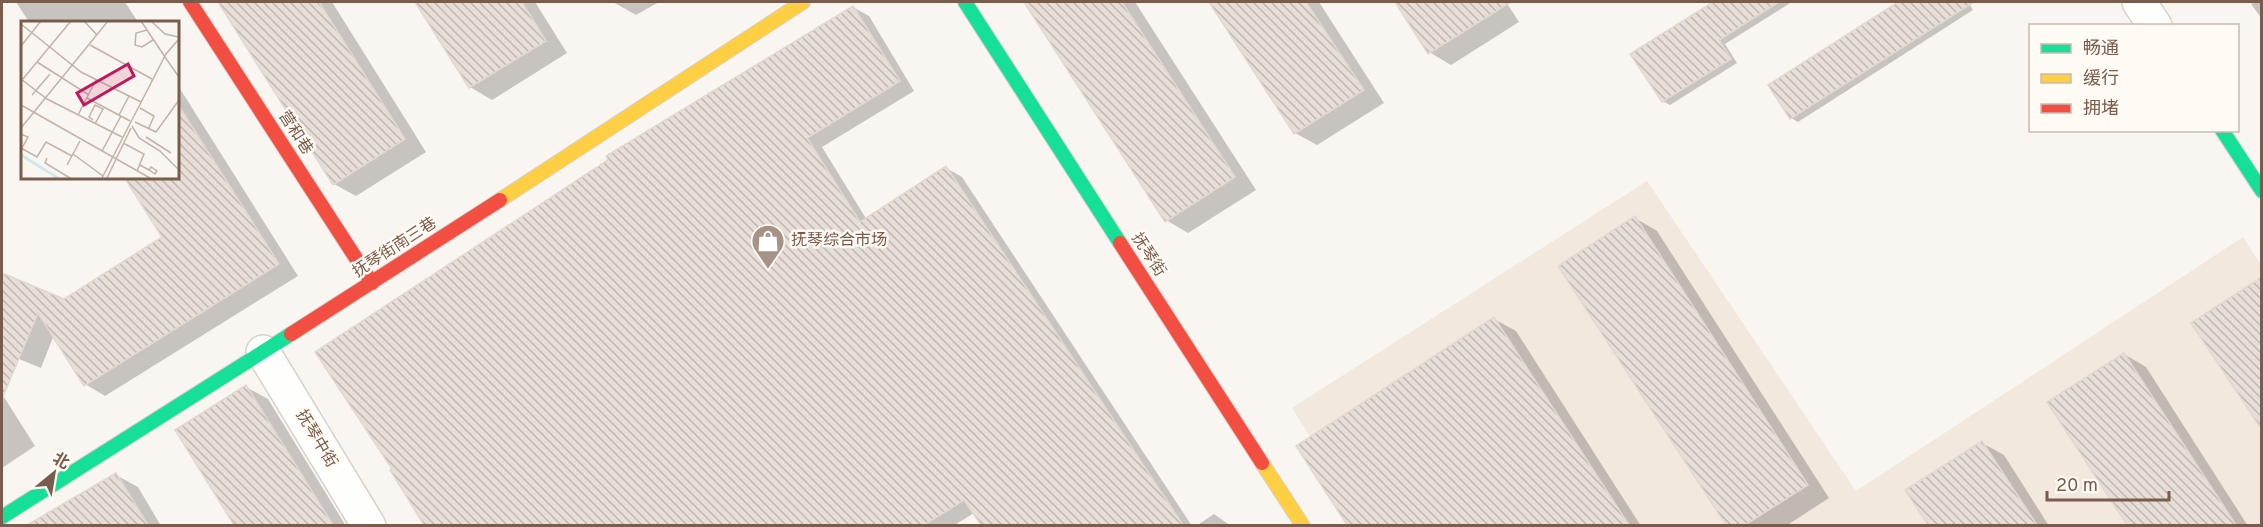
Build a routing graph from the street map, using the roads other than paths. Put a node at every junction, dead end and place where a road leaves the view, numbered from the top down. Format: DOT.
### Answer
graph roads {
  1 [pos="190,2"];
  2 [pos="802,2"];
  3 [pos="965,2"];
  4 [pos="2139,2"];
  5 [pos="2154,24"];
  6 [pos="2223,132"];
  7 [pos="2262,191"];
  8 [pos="372,283"];
  9 [pos="263,352"];
  10 [pos="2,518"];
  11 [pos="369,525"];
  12 [pos="1303,525"];
  1 -- 8 [label="street, 营和巷"];
  2 -- 8 [label="street, 抚琴街南三巷"];
  3 -- 12 [label="street, 抚琴街"];
  4 -- 5 [label="street"];
  6 -- 7 [label="street"];
  8 -- 9 [label="street, 抚琴街南三巷"];
  9 -- 10 [label="street, 抚琴街南三巷"];
  9 -- 11 [label="street, 抚琴中街"];
}
